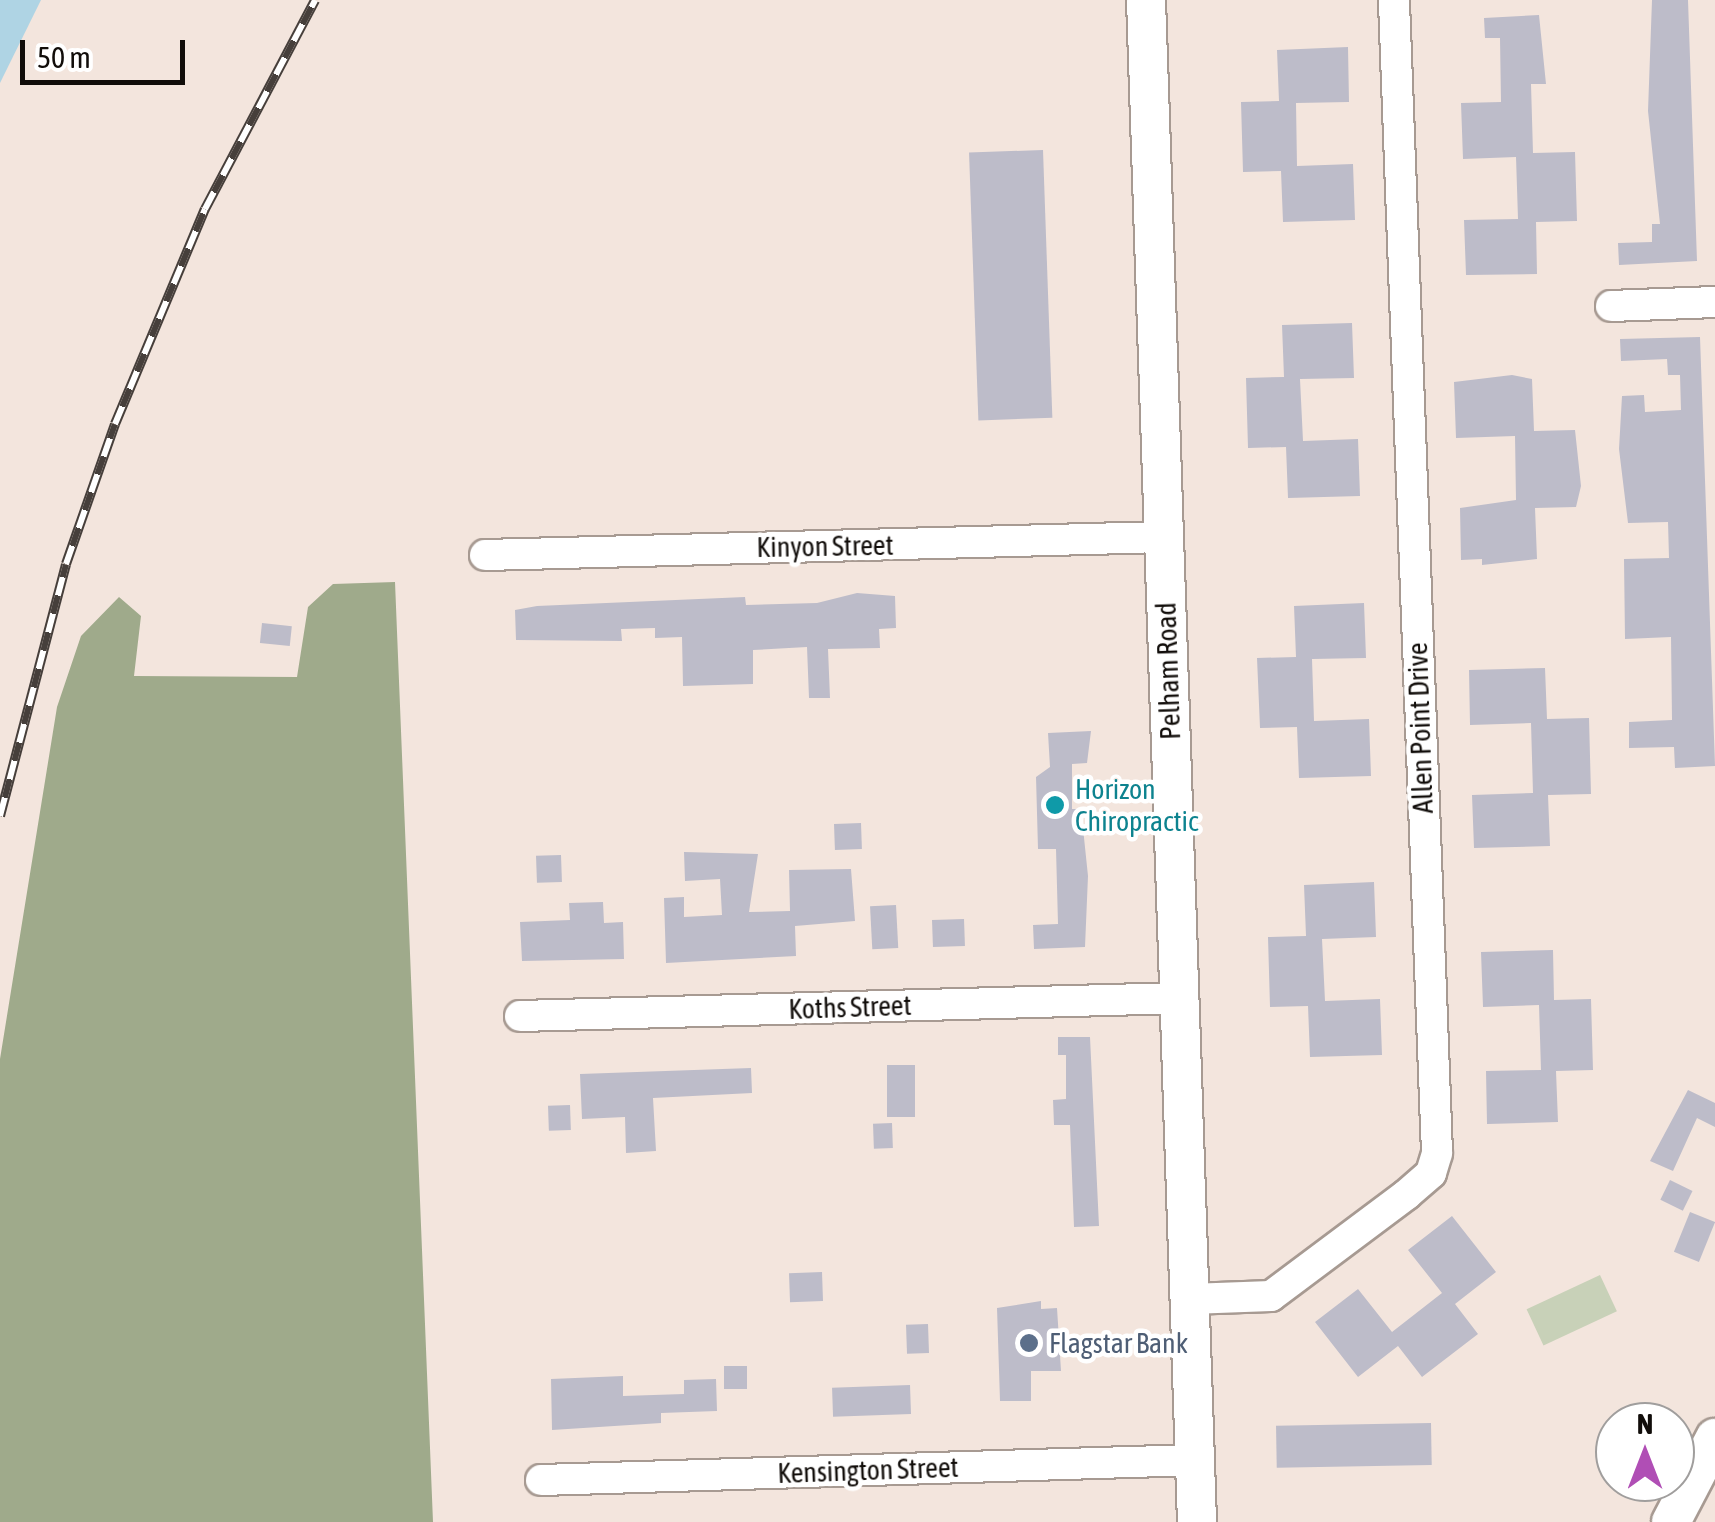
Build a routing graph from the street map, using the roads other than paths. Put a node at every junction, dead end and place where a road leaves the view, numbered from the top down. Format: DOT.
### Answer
graph roads {
  1 [pos="1146,0"];
  2 [pos="1394,0"];
  3 [pos="1715,302"];
  4 [pos="1611,306"];
  5 [pos="1164,538"];
  6 [pos="486,555"];
  7 [pos="1179,998"];
  8 [pos="520,1016"];
  9 [pos="1190,1299"];
  10 [pos="1715,1438"];
  11 [pos="1196,1460"];
  12 [pos="541,1480"];
  13 [pos="1197,1522"];
  14 [pos="1671,1522"];
  1 -- 5 [label="main road, Pelham Road"];
  2 -- 9 [label="street, Allen Point Drive"];
  3 -- 4 [label="street"];
  5 -- 6 [label="street, Kinyon Street"];
  5 -- 7 [label="main road, Pelham Road"];
  7 -- 8 [label="street, Koths Street"];
  7 -- 9 [label="main road, Pelham Road"];
  9 -- 11 [label="main road, Pelham Road"];
  10 -- 14 [label="main road"];
  11 -- 12 [label="street, Kensington Street"];
  11 -- 13 [label="main road, Pelham Road"];
}
